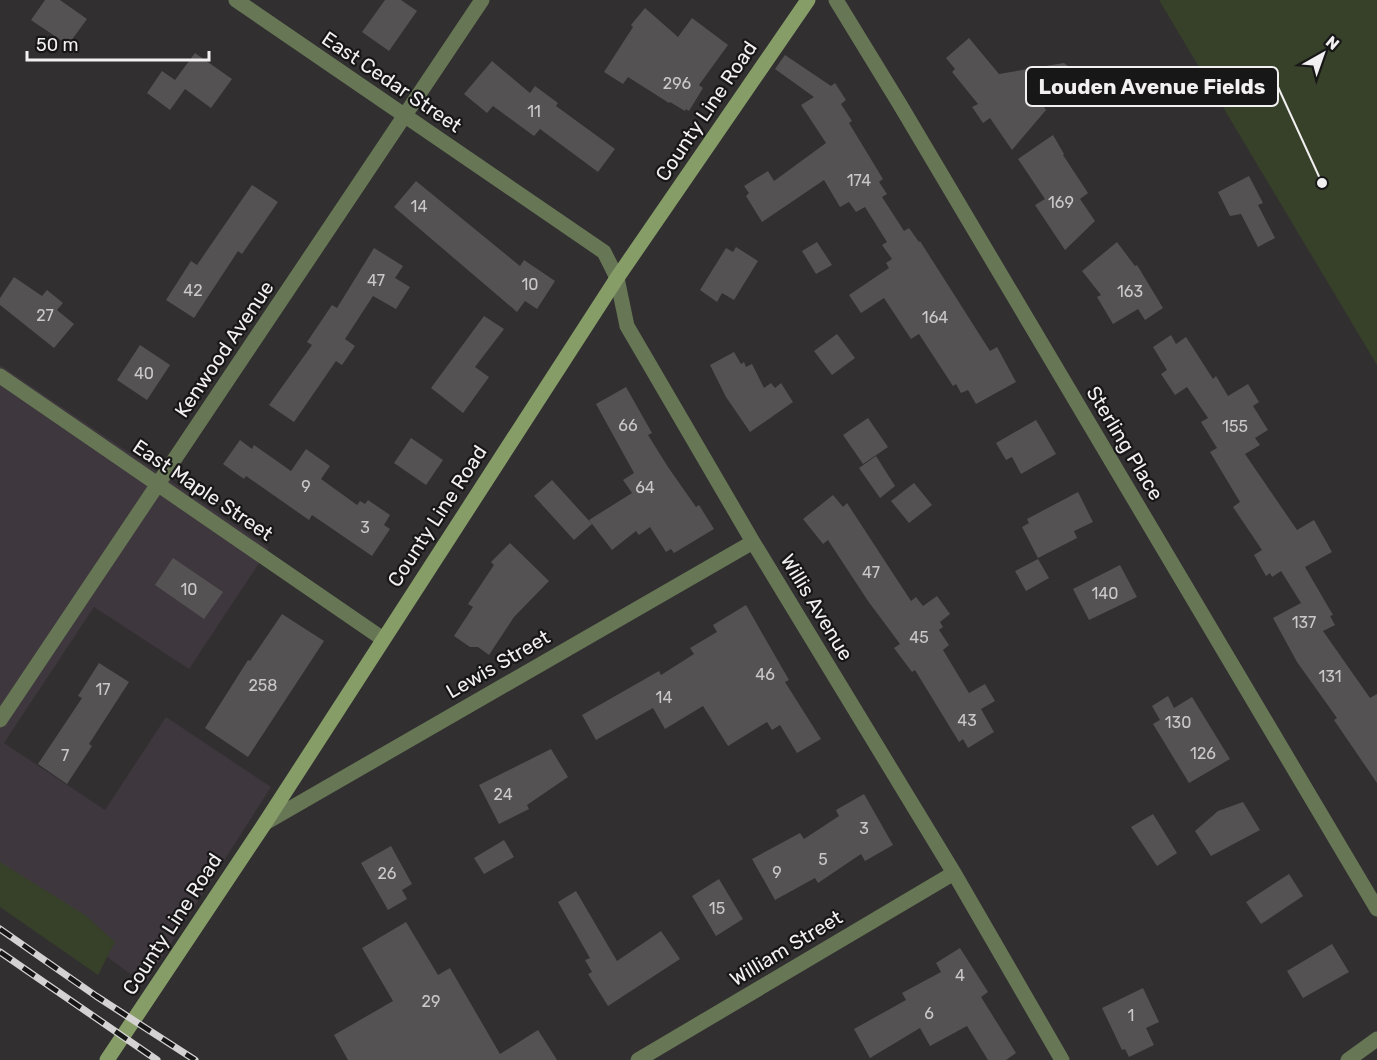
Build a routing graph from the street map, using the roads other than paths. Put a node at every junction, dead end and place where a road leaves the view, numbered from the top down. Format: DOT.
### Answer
graph roads {
  1 [pos="236,0"];
  2 [pos="482,0"];
  3 [pos="808,0"];
  4 [pos="836,0"];
  5 [pos="405,116"];
  6 [pos="524,198"];
  7 [pos="617,278"];
  8 [pos="0,376"];
  9 [pos="158,485"];
  10 [pos="753,542"];
  11 [pos="382,639"];
  12 [pos="0,720"];
  13 [pos="265,823"];
  14 [pos="954,873"];
  15 [pos="1377,909"];
  16 [pos="1377,1039"];
  17 [pos="108,1060"];
  18 [pos="638,1060"];
  19 [pos="1062,1060"];
  20 [pos="1348,1060"];
  1 -- 5 [label="street, East Cedar Street"];
  2 -- 5 [label="street, Kenwood Avenue"];
  3 -- 7 [label="main road, County Line Road"];
  4 -- 15 [label="street, Sterling Place"];
  5 -- 6 [label="street, East Cedar Street"];
  5 -- 9 [label="street, Kenwood Avenue"];
  6 -- 7 [label="street, Willis Avenue"];
  7 -- 10 [label="street, Willis Avenue"];
  7 -- 11 [label="main road, County Line Road"];
  8 -- 9 [label="street, East Maple Street"];
  9 -- 11 [label="street, East Maple Street"];
  9 -- 12 [label="street, Kenwood Avenue"];
  10 -- 13 [label="street, Lewis Street"];
  10 -- 14 [label="street, Willis Avenue"];
  11 -- 13 [label="main road, County Line Road"];
  13 -- 17 [label="main road, County Line Road"];
  14 -- 18 [label="street, William Street"];
  14 -- 19 [label="street, Willis Avenue"];
  16 -- 20 [label="street"];
}
